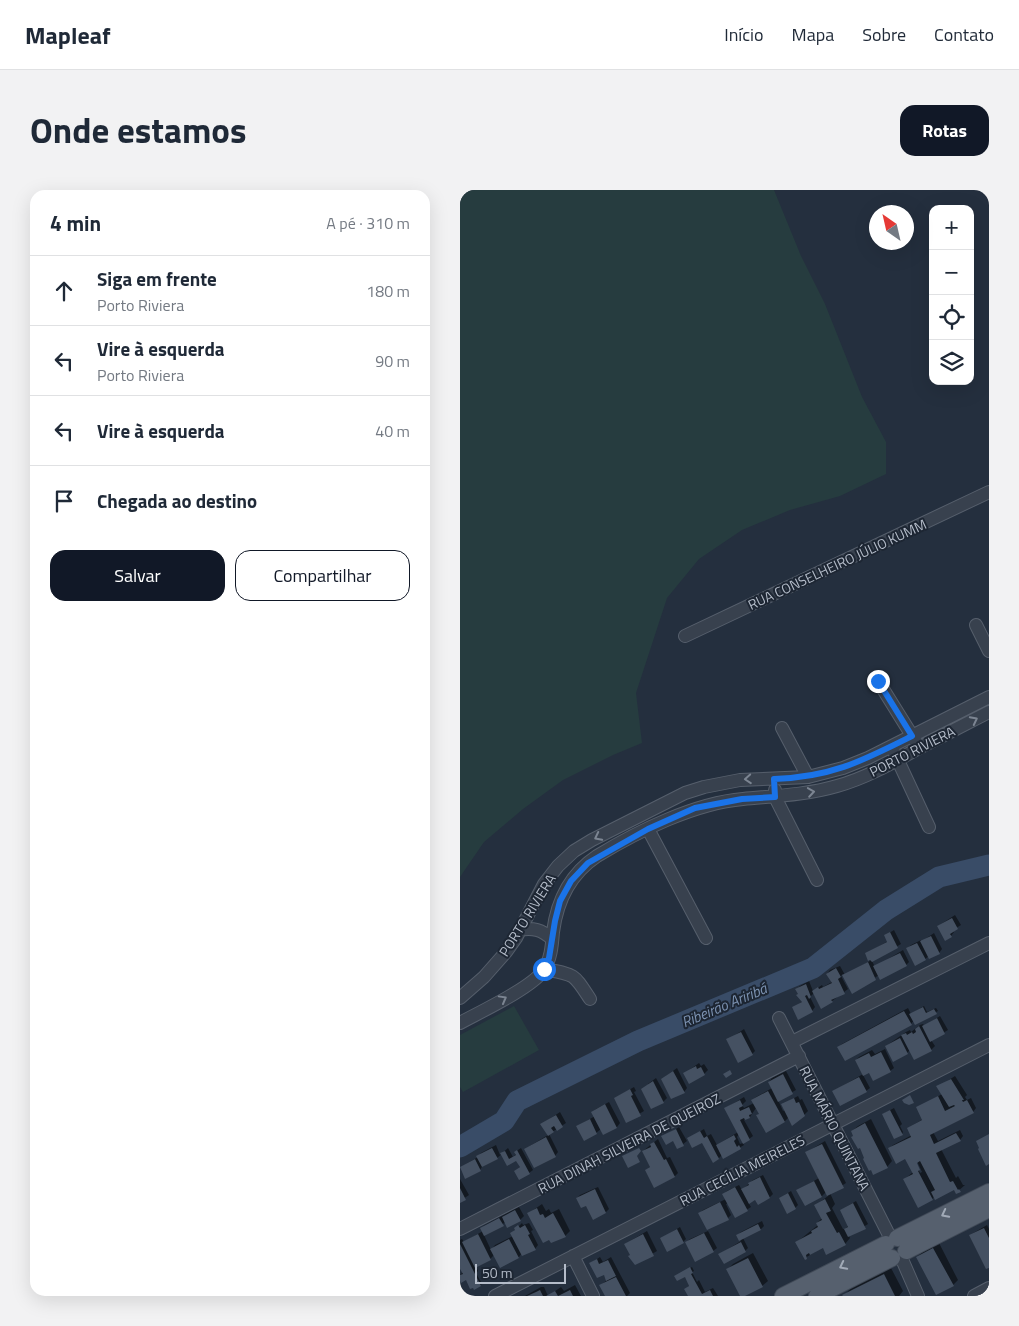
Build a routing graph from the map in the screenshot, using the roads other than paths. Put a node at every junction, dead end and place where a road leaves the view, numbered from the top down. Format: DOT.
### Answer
graph roads {
  1 [pos="989,492"];
  2 [pos="976,625"];
  3 [pos="685,636"];
  4 [pos="989,651"];
  5 [pos="878,681"];
  6 [pos="989,697"];
  7 [pos="989,712"];
  8 [pos="782,728"];
  9 [pos="912,736"];
  10 [pos="891,746"];
  11 [pos="919,748"];
  12 [pos="898,760"];
  13 [pos="808,777"];
  14 [pos="774,779"];
  15 [pos="775,797"];
  16 [pos="929,827"];
  17 [pos="648,829"];
  18 [pos="817,880"];
  19 [pos="519,930"];
  20 [pos="706,938"];
  21 [pos="552,939"];
  22 [pos="989,944"];
  23 [pos="544,969"];
  24 [pos="460,998"];
  25 [pos="590,999"];
  26 [pos="779,1018"];
  27 [pos="460,1023"];
  28 [pos="792,1042"];
  29 [pos="989,1045"];
  30 [pos="799,1056"];
  31 [pos="833,1124"];
  32 [pos="989,1192"];
  33 [pos="989,1209"];
  34 [pos="460,1230"];
  35 [pos="896,1248"];
  36 [pos="573,1256"];
  37 [pos="989,1288"];
  38 [pos="494,1296"];
  39 [pos="594,1296"];
  40 [pos="783,1296"];
  41 [pos="817,1296"];
  42 [pos="918,1296"];
  43 [pos="974,1296"];
  1 -- 3 [label="street, RUA CONSELHEIRO JÚLIO KUMM"];
  2 -- 4 [label="street"];
  5 -- 9 [label="street"];
  6 -- 9 [label="street, PORTO RIVIERA"];
  11 -- 7 [label="street, PORTO RIVIERA, one-way"];
  8 -- 13 [label="street"];
  9 -- 10 [label="street, PORTO RIVIERA"];
  9 -- 11 [label="street"];
  10 -- 12 [label="street"];
  10 -- 13 [label="street, PORTO RIVIERA"];
  11 -- 12 [label="street, PORTO RIVIERA"];
  15 -- 12 [label="street, PORTO RIVIERA, one-way"];
  12 -- 16 [label="street"];
  13 -- 14 [label="street, PORTO RIVIERA"];
  14 -- 15 [label="street"];
  14 -- 19 [label="street, PORTO RIVIERA, one-way"];
  15 -- 17 [label="street, PORTO RIVIERA"];
  15 -- 18 [label="street"];
  17 -- 20 [label="street"];
  17 -- 21 [label="street, PORTO RIVIERA"];
  19 -- 21 [label="street"];
  19 -- 24 [label="street, PORTO RIVIERA"];
  21 -- 23 [label="street, PORTO RIVIERA"];
  22 -- 28 [label="street"];
  23 -- 25 [label="street"];
  27 -- 23 [label="street, one-way"];
  26 -- 28 [label="street, RUA MÁRIO QUINTANA"];
  28 -- 30 [label="street, RUA MÁRIO QUINTANA"];
  29 -- 31 [label="street, RUA CECÍLIA MEIRELES"];
  30 -- 31 [label="street, RUA MÁRIO QUINTANA"];
  30 -- 34 [label="street, RUA DINAH SILVEIRA DE QUEIROZ"];
  31 -- 35 [label="street, RUA MÁRIO QUINTANA"];
  31 -- 36 [label="street, RUA CECÍLIA MEIRELES"];
  32 -- 35 [label="main road, one-way"];
  33 -- 35 [label="main road"];
  35 -- 40 [label="main road, one-way"];
  35 -- 41 [label="main road"];
  35 -- 42 [label="street, RUA MÁRIO QUINTANA"];
  36 -- 38 [label="street, RUA CECÍLIA MEIRELES"];
  36 -- 39 [label="street"];
  37 -- 43 [label="street"];
}
